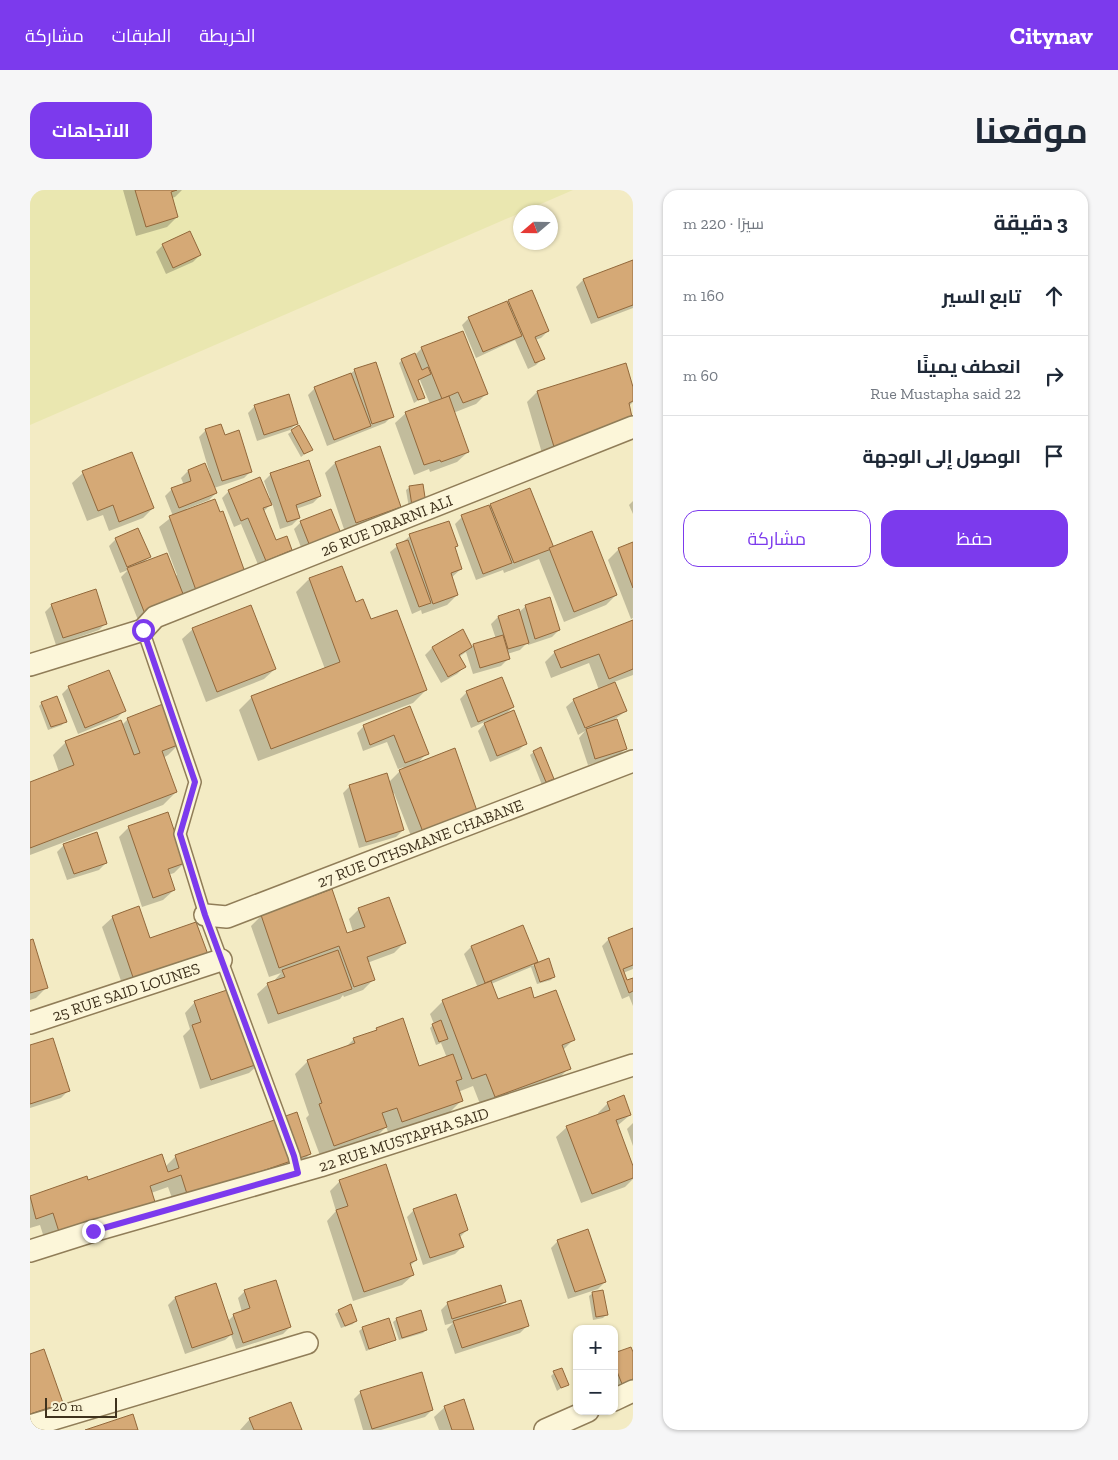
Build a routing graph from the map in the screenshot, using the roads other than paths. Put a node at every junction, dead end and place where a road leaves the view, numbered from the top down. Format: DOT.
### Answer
graph roads {
  1 [pos="633,427"];
  2 [pos="143,630"];
  3 [pos="30,665"];
  4 [pos="633,761"];
  5 [pos="205,915"];
  6 [pos="221,960"];
  7 [pos="30,1023"];
  8 [pos="633,1065"];
  9 [pos="298,1173"];
  10 [pos="30,1251"];
  11 [pos="306,1343"];
  12 [pos="633,1392"];
  13 [pos="618,1398"];
  14 [pos="579,1415"];
  15 [pos="30,1426"];
  16 [pos="545,1430"];
  1 -- 2 [label="street, 26 RUE DRARNI ALI"];
  2 -- 3 [label="street"];
  2 -- 5 [label="lane"];
  4 -- 5 [label="street, 27 RUE OTHSMANE CHABANE"];
  5 -- 6 [label="lane"];
  6 -- 7 [label="street, 25 RUE SAID LOUNES"];
  6 -- 9 [label="lane"];
  8 -- 9 [label="street, 22 RUE MUSTAPHA SAID"];
  9 -- 10 [label="street, 22 RUE MUSTAPHA SAID"];
  11 -- 15 [label="street"];
  12 -- 13 [label="street"];
  14 -- 16 [label="street"];
}
